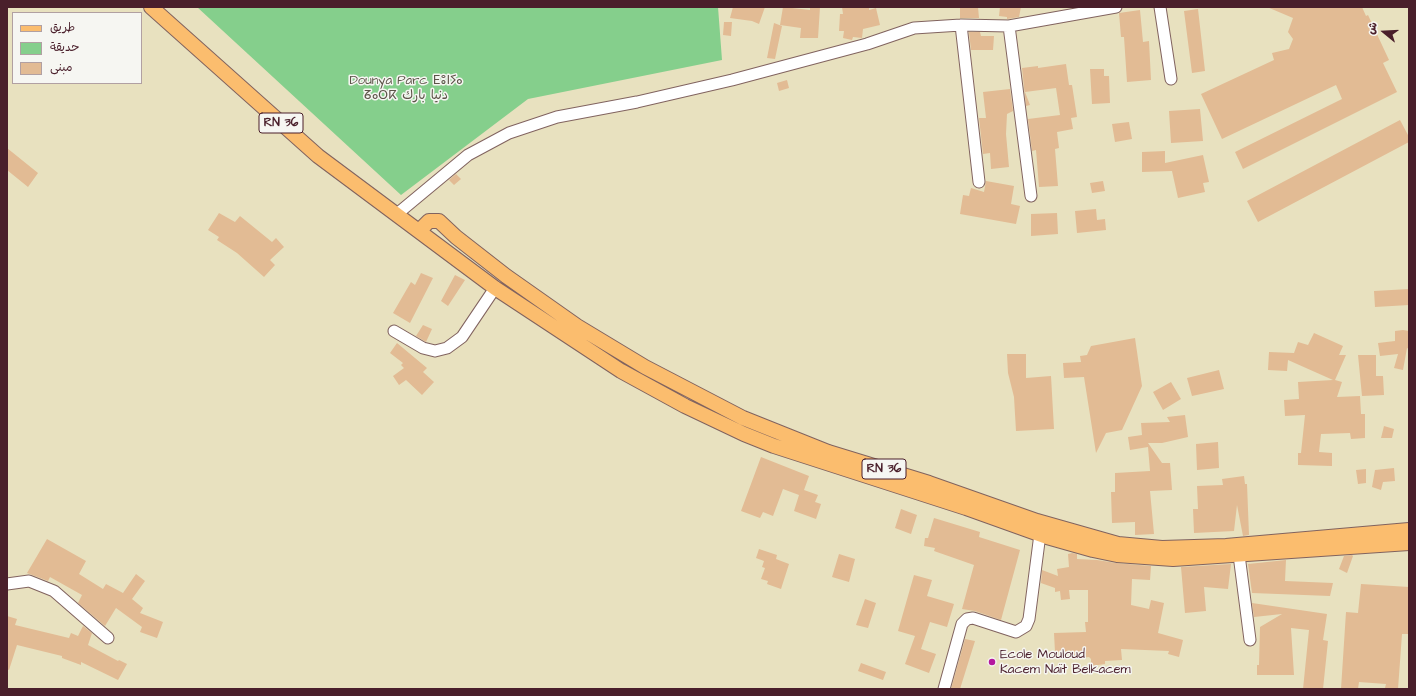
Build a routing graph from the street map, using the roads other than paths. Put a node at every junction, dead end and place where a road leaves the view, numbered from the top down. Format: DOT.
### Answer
graph roads {
  1 [pos="152,7"];
  2 [pos="1116,7"];
  3 [pos="1160,7"];
  4 [pos="961,25"];
  5 [pos="1009,26"];
  6 [pos="1171,79"];
  7 [pos="979,182"];
  8 [pos="1031,196"];
  9 [pos="397,214"];
  10 [pos="419,230"];
  11 [pos="495,288"];
  12 [pos="394,331"];
  13 [pos="1409,530"];
  14 [pos="1040,534"];
  15 [pos="1409,543"];
  16 [pos="1239,555"];
  17 [pos="7,584"];
  18 [pos="108,638"];
  19 [pos="1250,640"];
  20 [pos="944,689"];
  1 -- 9 [label="main road, RN 36"];
  2 -- 5 [label="street"];
  3 -- 6 [label="street"];
  4 -- 5 [label="street"];
  4 -- 7 [label="street"];
  4 -- 9 [label="street"];
  5 -- 8 [label="street"];
  9 -- 10 [label="main road, RN 36"];
  10 -- 11 [label="main road, RN 36"];
  10 -- 13 [label="main road, RN 36"];
  11 -- 12 [label="street"];
  11 -- 14 [label="main road, RN 36"];
  14 -- 16 [label="main road, RN 36"];
  14 -- 20 [label="street"];
  15 -- 16 [label="main road, RN 36"];
  16 -- 19 [label="street"];
  17 -- 18 [label="street"];
}
